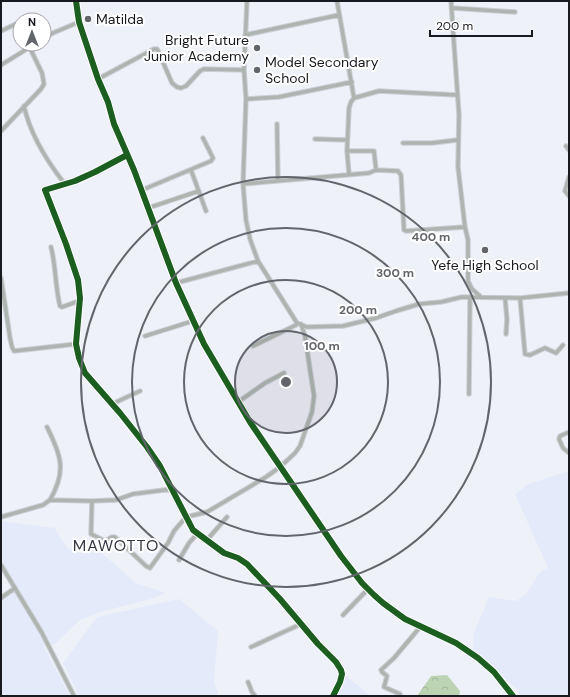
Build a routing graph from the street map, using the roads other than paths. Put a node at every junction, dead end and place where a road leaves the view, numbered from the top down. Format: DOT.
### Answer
graph roads {
  1 [pos="76,1"];
  2 [pos="246,1"];
  3 [pos="337,1"];
  4 [pos="451,1"];
  5 [pos="452,8"];
  6 [pos="515,12"];
  7 [pos="339,15"];
  8 [pos="79,22"];
  9 [pos="12,26"];
  10 [pos="1,31"];
  11 [pos="52,34"];
  12 [pos="245,35"];
  13 [pos="20,52"];
  14 [pos="32,52"];
  15 [pos="1,64"];
  16 [pos="244,70"];
  17 [pos="98,79"];
  18 [pos="352,82"];
  19 [pos="457,95"];
  20 [pos="354,98"];
  21 [pos="246,100"];
  22 [pos="24,106"];
  23 [pos="277,124"];
  24 [pos="1,131"];
  25 [pos="203,138"];
  26 [pos="315,139"];
  27 [pos="347,140"];
  28 [pos="458,140"];
  29 [pos="404,143"];
  30 [pos="566,146"];
  31 [pos="569,150"];
  32 [pos="347,151"];
  33 [pos="127,155"];
  34 [pos="191,170"];
  35 [pos="376,170"];
  36 [pos="348,174"];
  37 [pos="569,177"];
  38 [pos="278,181"];
  39 [pos="64,183"];
  40 [pos="244,184"];
  41 [pos="142,190"];
  42 [pos="199,191"];
  43 [pos="569,196"];
  44 [pos="148,208"];
  45 [pos="206,211"];
  46 [pos="465,227"];
  47 [pos="51,247"];
  48 [pos="258,261"];
  49 [pos="1,278"];
  50 [pos="176,283"];
  51 [pos="569,293"];
  52 [pos="470,296"];
  53 [pos="481,297"];
  54 [pos="505,298"];
  55 [pos="520,298"];
  56 [pos="79,301"];
  57 [pos="193,322"];
  58 [pos="299,323"];
  59 [pos="506,334"];
  60 [pos="145,336"];
  61 [pos="76,344"];
  62 [pos="563,345"];
  63 [pos="253,346"];
  64 [pos="284,373"];
  65 [pos="140,391"];
  66 [pos="469,394"];
  67 [pos="238,402"];
  68 [pos="112,404"];
  69 [pos="47,427"];
  70 [pos="569,432"];
  71 [pos="569,454"];
  72 [pos="280,467"];
  73 [pos="172,489"];
  74 [pos="50,500"];
  75 [pos="92,502"];
  76 [pos="1,517"];
  77 [pos="186,517"];
  78 [pos="227,517"];
  79 [pos="197,534"];
  80 [pos="206,541"];
  81 [pos="179,560"];
  82 [pos="1,565"];
  83 [pos="15,588"];
  84 [pos="368,589"];
  85 [pos="1,598"];
  86 [pos="343,615"];
  87 [pos="301,624"];
  88 [pos="421,626"];
  89 [pos="251,647"];
  90 [pos="248,682"];
  91 [pos="400,694"];
  92 [pos="74,696"];
  93 [pos="255,696"];
  94 [pos="333,696"];
  95 [pos="513,696"];
  1 -- 8 [label="street"];
  2 -- 12 [label="street"];
  3 -- 7 [label="street"];
  4 -- 5 [label="street"];
  5 -- 6 [label="street"];
  5 -- 19 [label="street"];
  7 -- 12 [label="street"];
  7 -- 18 [label="street"];
  8 -- 11 [label="street"];
  8 -- 17 [label="street"];
  9 -- 10 [label="street"];
  12 -- 16 [label="street"];
  13 -- 15 [label="street"];
  14 -- 22 [label="street"];
  16 -- 17 [label="street"];
  16 -- 21 [label="street"];
  17 -- 33 [label="street"];
  18 -- 20 [label="street"];
  18 -- 21 [label="street"];
  19 -- 20 [label="street"];
  19 -- 28 [label="street"];
  20 -- 27 [label="street"];
  21 -- 40 [label="street"];
  22 -- 24 [label="street"];
  22 -- 39 [label="street"];
  23 -- 38 [label="street"];
  25 -- 34 [label="street"];
  26 -- 27 [label="street"];
  27 -- 32 [label="street"];
  28 -- 29 [label="street"];
  28 -- 46 [label="street"];
  30 -- 31 [label="street"];
  32 -- 35 [label="street"];
  32 -- 36 [label="street"];
  33 -- 39 [label="street"];
  33 -- 41 [label="street"];
  34 -- 41 [label="street"];
  34 -- 42 [label="street"];
  35 -- 36 [label="street"];
  35 -- 46 [label="street"];
  36 -- 38 [label="street"];
  37 -- 43 [label="street"];
  38 -- 40 [label="street"];
  39 -- 56 [label="street"];
  40 -- 48 [label="street"];
  41 -- 44 [label="street"];
  42 -- 44 [label="street"];
  42 -- 45 [label="street"];
  44 -- 50 [label="street"];
  46 -- 53 [label="street"];
  47 -- 56 [label="street"];
  48 -- 50 [label="street"];
  48 -- 58 [label="street"];
  49 -- 61 [label="street"];
  50 -- 57 [label="street"];
  51 -- 55 [label="street"];
  52 -- 53 [label="street"];
  52 -- 58 [label="street"];
  52 -- 66 [label="street"];
  53 -- 54 [label="street"];
  54 -- 55 [label="street"];
  54 -- 59 [label="street"];
  55 -- 62 [label="street"];
  56 -- 61 [label="street"];
  57 -- 60 [label="street"];
  57 -- 67 [label="street"];
  58 -- 63 [label="street"];
  58 -- 72 [label="street"];
  61 -- 68 [label="street"];
  64 -- 67 [label="street"];
  65 -- 68 [label="street"];
  67 -- 72 [label="street"];
  68 -- 73 [label="street"];
  69 -- 74 [label="street"];
  70 -- 71 [label="street"];
  72 -- 77 [label="street"];
  72 -- 84 [label="street"];
  73 -- 75 [label="street"];
  73 -- 77 [label="street"];
  74 -- 75 [label="street"];
  74 -- 76 [label="street"];
  75 -- 77 [label="street"];
  77 -- 79 [label="street"];
  78 -- 80 [label="street"];
  79 -- 80 [label="street"];
  79 -- 81 [label="street"];
  80 -- 87 [label="street"];
  82 -- 83 [label="street"];
  83 -- 85 [label="street"];
  83 -- 92 [label="street"];
  84 -- 86 [label="street"];
  84 -- 88 [label="street"];
  87 -- 89 [label="street"];
  87 -- 94 [label="street"];
  88 -- 91 [label="street"];
  88 -- 95 [label="street"];
  90 -- 93 [label="street"];
}
